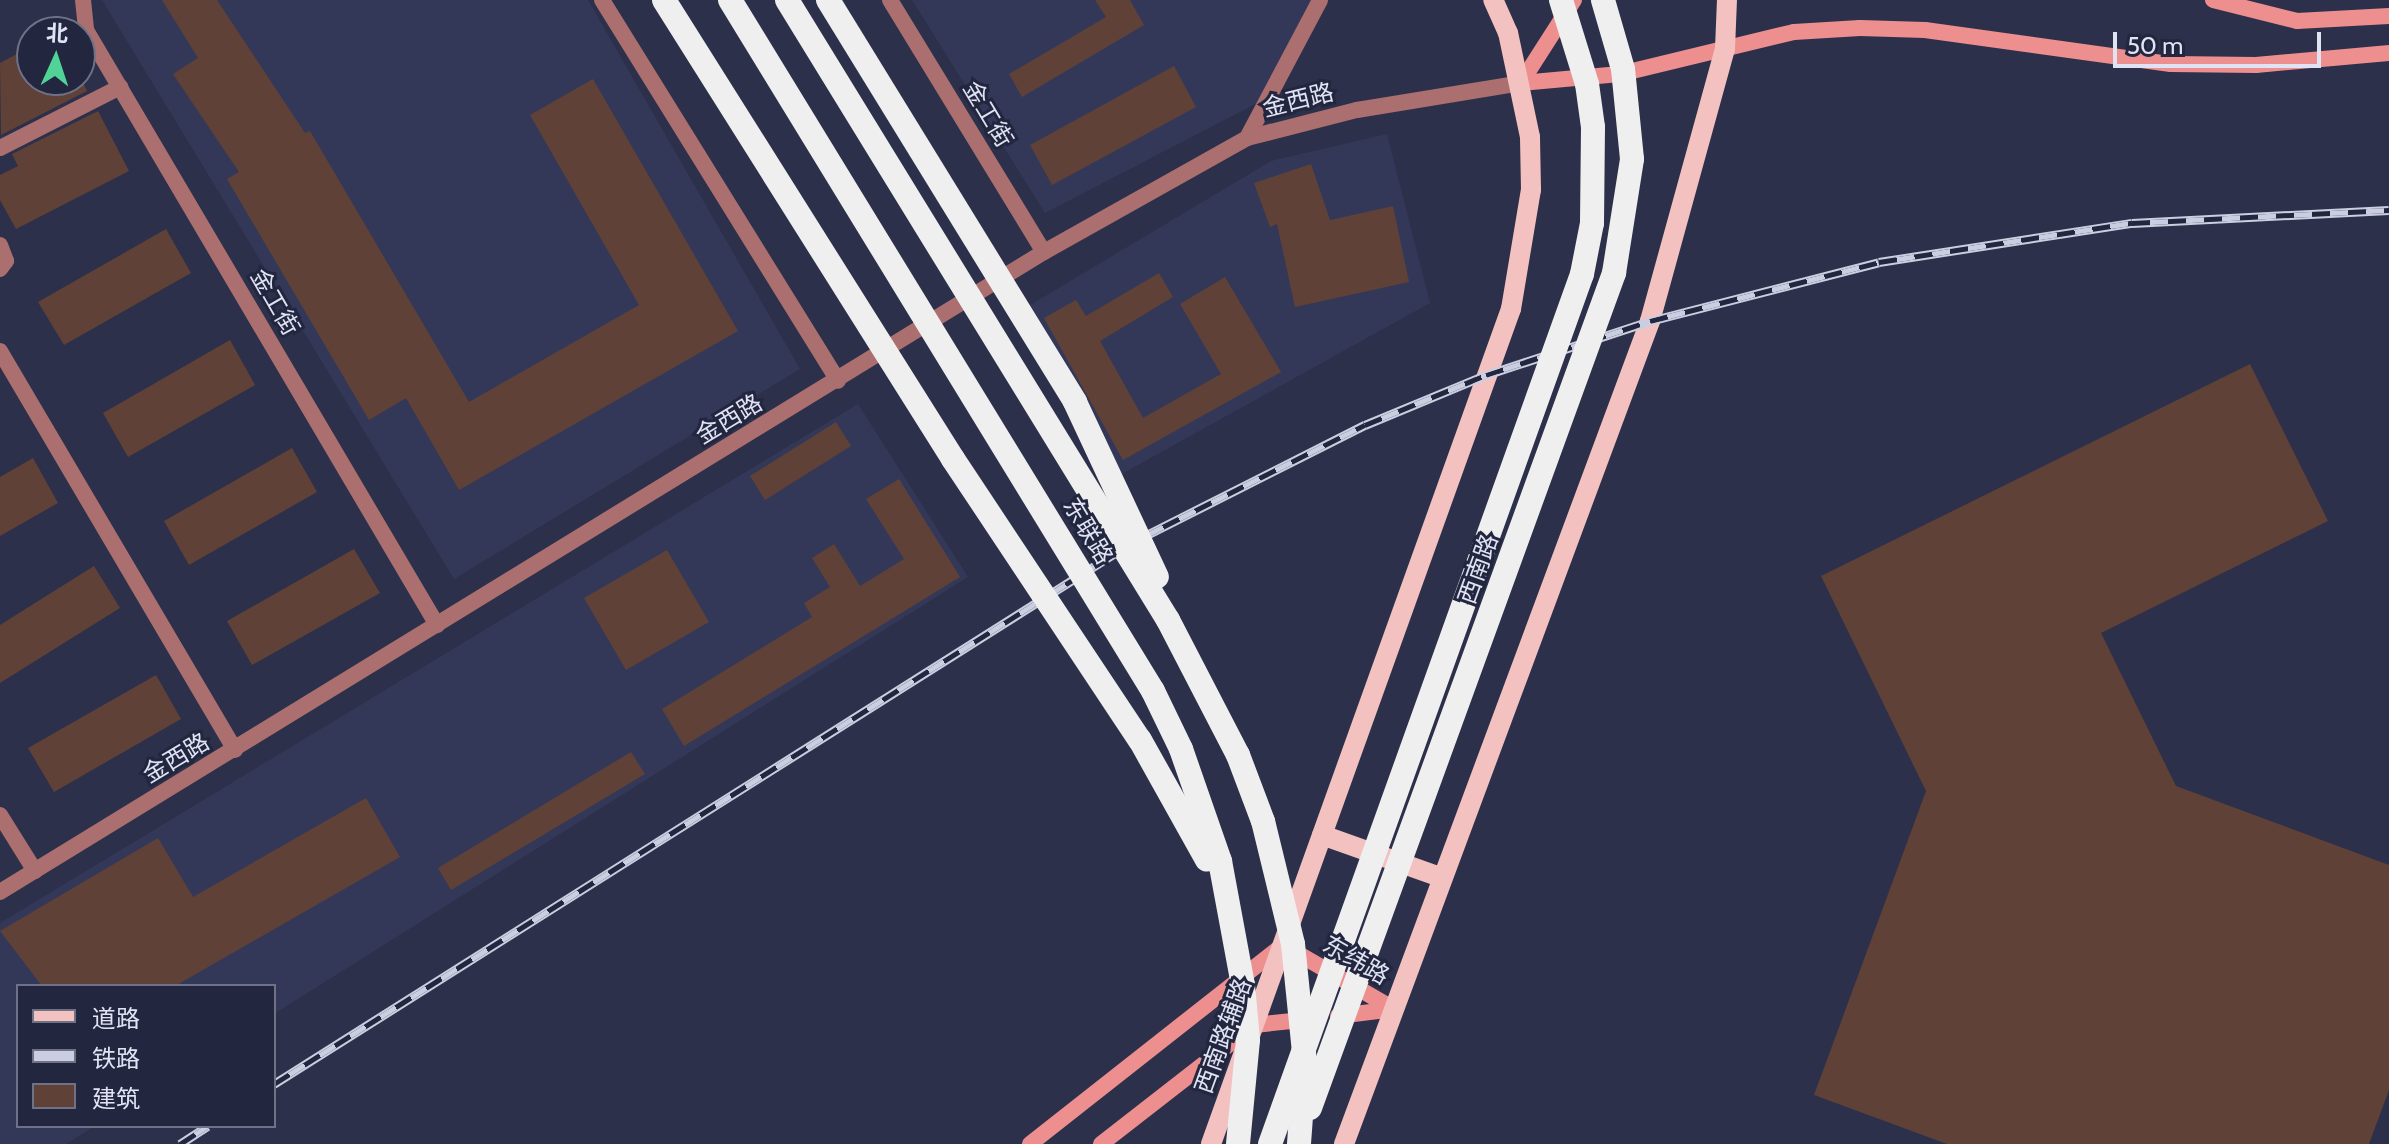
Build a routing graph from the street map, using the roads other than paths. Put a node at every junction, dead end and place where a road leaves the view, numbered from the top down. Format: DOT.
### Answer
graph roads {
  1 [pos="83,0"];
  2 [pos="602,0"];
  3 [pos="664,0"];
  4 [pos="730,0"];
  5 [pos="787,0"];
  6 [pos="828,0"];
  7 [pos="890,0"];
  8 [pos="1320,0"];
  9 [pos="1493,0"];
  10 [pos="1561,0"];
  11 [pos="1574,0"];
  12 [pos="1603,0"];
  13 [pos="1727,0"];
  14 [pos="2213,0"];
  15 [pos="2389,16"];
  16 [pos="1725,49"];
  17 [pos="2389,53"];
  18 [pos="1521,83"];
  19 [pos="120,87"];
  20 [pos="1247,138"];
  21 [pos="0,148"];
  22 [pos="0,245"];
  23 [pos="1044,252"];
  24 [pos="0,269"];
  25 [pos="0,351"];
  26 [pos="838,381"];
  27 [pos="437,625"];
  28 [pos="1206,685"];
  29 [pos="235,750"];
  30 [pos="0,815"];
  31 [pos="1322,835"];
  32 [pos="35,871"];
  33 [pos="1443,878"];
  34 [pos="0,892"];
  35 [pos="1232,920"];
  36 [pos="1283,945"];
  37 [pos="1394,1009"];
  38 [pos="1254,1025"];
  39 [pos="1030,1144"];
  40 [pos="1101,1144"];
  41 [pos="1211,1144"];
  42 [pos="1238,1144"];
  43 [pos="1270,1144"];
  44 [pos="1298,1144"];
  45 [pos="1344,1144"];
  1 -- 19 [label="street, 金工街"];
  2 -- 26 [label="street"];
  3 -- 35 [label="highway, bridge"];
  4 -- 35 [label="highway, 东联路, bridge"];
  5 -- 28 [label="highway, 东联路, bridge"];
  6 -- 28 [label="highway, bridge"];
  7 -- 23 [label="street, 金工街"];
  8 -- 20 [label="street"];
  9 -- 18 [label="main road"];
  10 -- 43 [label="highway, 西南路, bridge"];
  11 -- 18 [label="main road"];
  12 -- 44 [label="highway, 西南路, bridge"];
  13 -- 16 [label="main road"];
  14 -- 15 [label="main road"];
  16 -- 17 [label="main road"];
  16 -- 18 [label="main road"];
  16 -- 33 [label="main road"];
  18 -- 20 [label="street, 金西路"];
  18 -- 31 [label="main road"];
  19 -- 21 [label="street"];
  19 -- 27 [label="street, 金工街"];
  20 -- 23 [label="street, 金西路"];
  22 -- 24 [label="street"];
  23 -- 26 [label="street, 金西路"];
  25 -- 29 [label="street"];
  26 -- 27 [label="street, 金西路"];
  27 -- 29 [label="street, 金西路"];
  28 -- 44 [label="highway, 东联路, bridge"];
  29 -- 32 [label="street, 金西路"];
  30 -- 32 [label="street"];
  31 -- 33 [label="main road"];
  31 -- 36 [label="main road"];
  32 -- 34 [label="street, 金西路"];
  33 -- 37 [label="main road"];
  35 -- 42 [label="highway, 东联路, bridge"];
  36 -- 37 [label="main road, 东纬路"];
  36 -- 38 [label="main road, 西南路辅路"];
  36 -- 39 [label="main road"];
  37 -- 38 [label="main road, 东纬路"];
  37 -- 45 [label="main road"];
  38 -- 40 [label="main road"];
  38 -- 41 [label="main road, 西南路辅路"];
}
